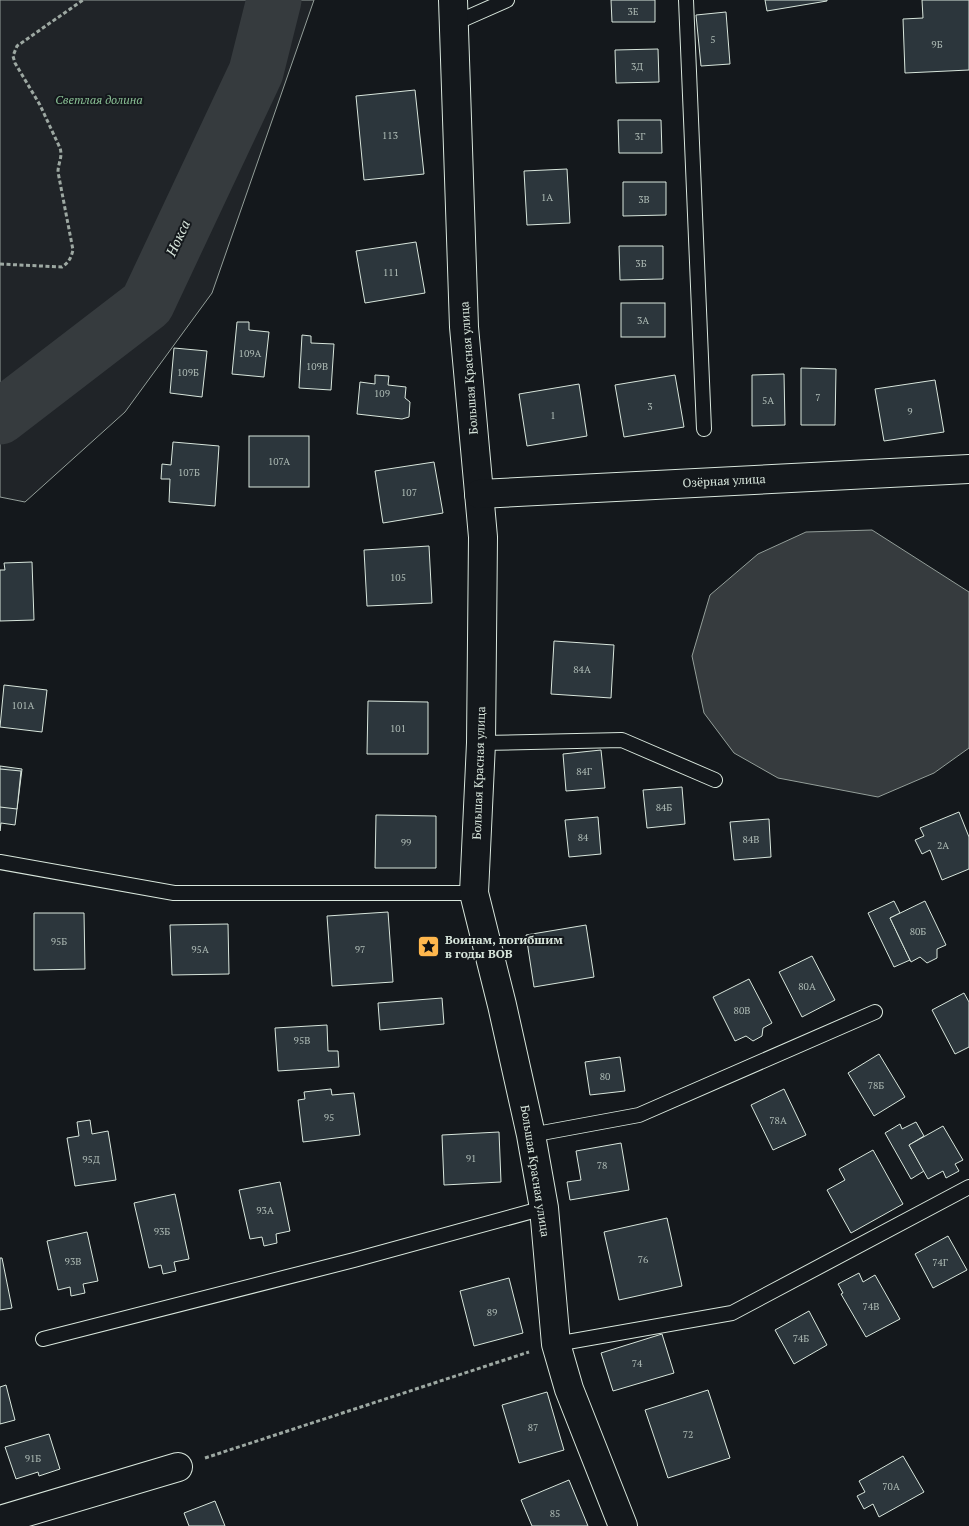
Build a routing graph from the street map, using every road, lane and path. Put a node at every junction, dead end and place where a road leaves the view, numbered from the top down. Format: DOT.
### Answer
graph roads {
  1 [pos="83,0"];
  2 [pos="507,0"];
  3 [pos="686,0"];
  4 [pos="454,11"];
  5 [pos="0,264"];
  6 [pos="704,429"];
  7 [pos="969,469"];
  8 [pos="479,494"];
  9 [pos="481,743"];
  10 [pos="715,780"];
  11 [pos="0,862"];
  12 [pos="474,893"];
  13 [pos="875,1012"];
  14 [pos="531,1135"];
  15 [pos="969,1187"];
  16 [pos="544,1208"];
  17 [pos="43,1339"];
  18 [pos="556,1344"];
  19 [pos="178,1467"];
  20 [pos="0,1520"];
  21 [pos="623,1526"];
  1 -- 5 [label="path"];
  2 -- 4 [label="lane"];
  3 -- 6 [label="lane"];
  4 -- 8 [label="street, Большая Красная улица"];
  7 -- 8 [label="street, Озёрная улица"];
  8 -- 9 [label="street, Большая Красная улица"];
  9 -- 10 [label="lane"];
  9 -- 12 [label="street, Большая Красная улица"];
  11 -- 12 [label="lane"];
  12 -- 14 [label="street, Большая Красная улица"];
  13 -- 14 [label="lane"];
  14 -- 16 [label="street, Большая Красная улица"];
  15 -- 18 [label="lane"];
  16 -- 17 [label="lane"];
  16 -- 18 [label="street, Большая Красная улица"];
  18 -- 19 [label="path"];
  18 -- 21 [label="street, Большая Красная улица"];
  19 -- 20 [label="street"];
}
